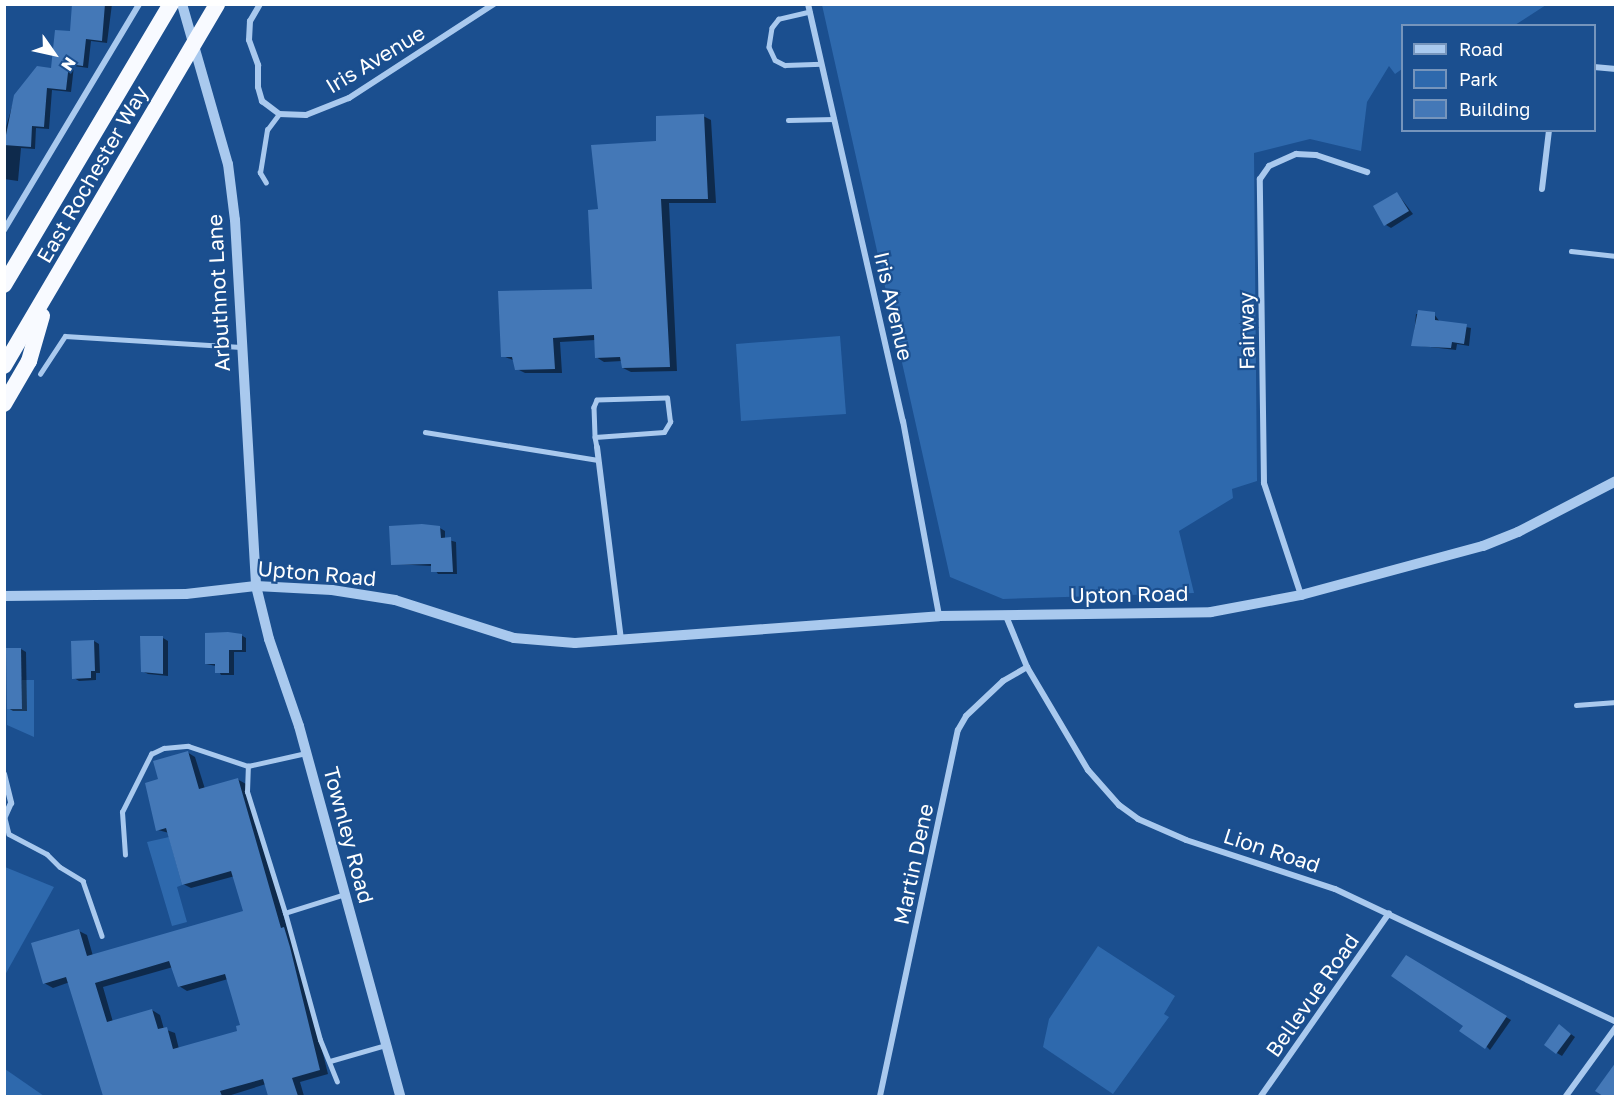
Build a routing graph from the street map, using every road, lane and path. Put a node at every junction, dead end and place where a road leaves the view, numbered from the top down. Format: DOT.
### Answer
graph roads {
  1 [pos="139,4"];
  2 [pos="171,4"];
  3 [pos="182,4"];
  4 [pos="217,4"];
  5 [pos="260,4"];
  6 [pos="494,4"];
  7 [pos="809,8"];
  8 [pos="821,63"];
  9 [pos="1596,67"];
  10 [pos="1616,69"];
  11 [pos="279,114"];
  12 [pos="834,119"];
  13 [pos="788,120"];
  14 [pos="1549,132"];
  15 [pos="1367,172"];
  16 [pos="266,183"];
  17 [pos="1542,189"];
  18 [pos="4,230"];
  19 [pos="1571,250"];
  20 [pos="1616,256"];
  21 [pos="4,285"];
  22 [pos="49,295"];
  23 [pos="241,347"];
  24 [pos="4,366"];
  25 [pos="40,374"];
  26 [pos="4,404"];
  27 [pos="425,432"];
  28 [pos="595,437"];
  29 [pos="597,447"];
  30 [pos="598,460"];
  31 [pos="1616,481"];
  32 [pos="256,585"];
  33 [pos="1301,595"];
  34 [pos="4,596"];
  35 [pos="939,616"];
  36 [pos="1006,616"];
  37 [pos="621,641"];
  38 [pos="1027,667"];
  39 [pos="1616,702"];
  40 [pos="1576,705"];
  41 [pos="306,753"];
  42 [pos="248,766"];
  43 [pos="4,774"];
  44 [pos="5,818"];
  45 [pos="125,855"];
  46 [pos="345,894"];
  47 [pos="285,913"];
  48 [pos="1389,913"];
  49 [pos="102,936"];
  50 [pos="1616,1022"];
  51 [pos="1616,1028"];
  52 [pos="386,1045"];
  53 [pos="330,1061"];
  54 [pos="337,1082"];
  55 [pos="400,1096"];
  56 [pos="880,1096"];
  57 [pos="1262,1096"];
  58 [pos="1566,1096"];
  1 -- 18 [label="street"];
  2 -- 21 [label="highway, East Rochester Way"];
  3 -- 23 [label="street, Arbuthnot Lane"];
  4 -- 22 [label="highway, East Rochester Way"];
  5 -- 11 [label="street"];
  6 -- 11 [label="street, Iris Avenue"];
  7 -- 8 [label="street, Iris Avenue"];
  7 -- 8 [label="lane"];
  8 -- 12 [label="street, Iris Avenue"];
  9 -- 10 [label="street"];
  11 -- 16 [label="lane"];
  12 -- 13 [label="lane"];
  12 -- 35 [label="street, Iris Avenue"];
  14 -- 17 [label="street"];
  15 -- 33 [label="street, Fairway"];
  19 -- 20 [label="lane"];
  22 -- 24 [label="highway, East Rochester Way"];
  22 -- 26 [label="highway"];
  23 -- 25 [label="lane"];
  23 -- 32 [label="street, Arbuthnot Lane"];
  27 -- 30 [label="lane"];
  28 -- 28 [label="lane"];
  28 -- 29 [label="lane"];
  29 -- 30 [label="street"];
  30 -- 37 [label="street"];
  31 -- 33 [label="street, Upton Road"];
  32 -- 34 [label="street, Upton Road"];
  32 -- 37 [label="street, Upton Road"];
  32 -- 41 [label="street, Townley Road"];
  33 -- 36 [label="street, Upton Road"];
  35 -- 36 [label="street, Upton Road"];
  35 -- 37 [label="street, Upton Road"];
  36 -- 38 [label="street, Lion Road"];
  38 -- 48 [label="street, Lion Road"];
  38 -- 56 [label="street, Martin Dene"];
  39 -- 40 [label="lane"];
  41 -- 42 [label="lane"];
  41 -- 46 [label="street, Townley Road"];
  42 -- 45 [label="lane"];
  42 -- 47 [label="lane"];
  43 -- 44 [label="street"];
  44 -- 49 [label="lane"];
  46 -- 47 [label="lane"];
  46 -- 52 [label="street, Townley Road"];
  47 -- 53 [label="lane"];
  48 -- 50 [label="street, Lion Road"];
  48 -- 57 [label="street, Bellevue Road"];
  51 -- 58 [label="street"];
  52 -- 53 [label="lane"];
  52 -- 55 [label="street, Townley Road"];
  53 -- 54 [label="lane"];
}
